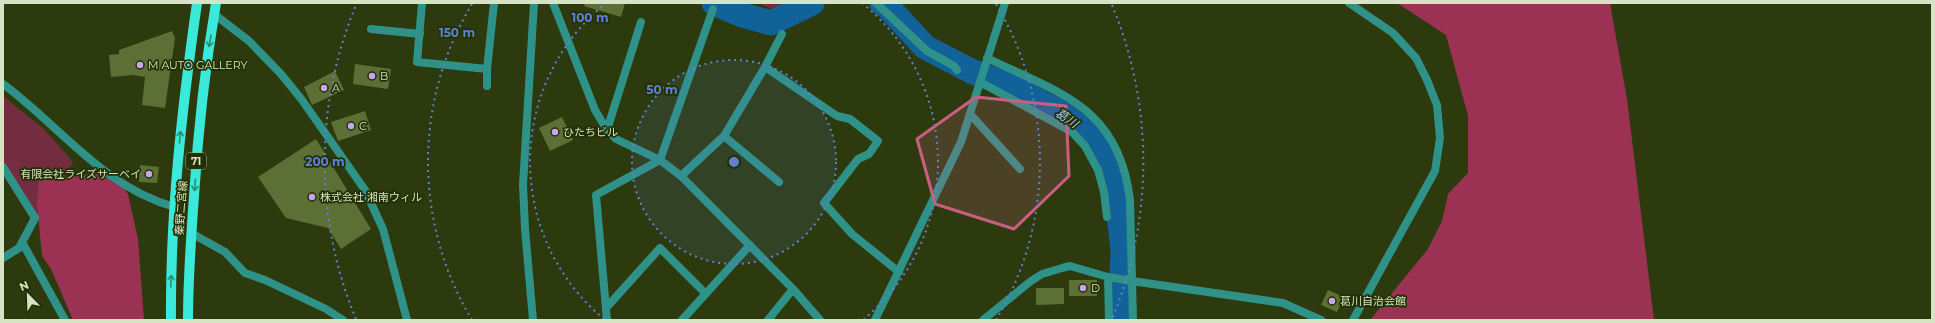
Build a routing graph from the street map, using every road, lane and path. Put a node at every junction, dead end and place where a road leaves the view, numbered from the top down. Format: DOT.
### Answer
graph roads {
  1 [pos="197,3"];
  2 [pos="216,3"];
  3 [pos="422,3"];
  4 [pos="494,3"];
  5 [pos="534,3"];
  6 [pos="554,3"];
  7 [pos="876,3"];
  8 [pos="1005,3"];
  9 [pos="1349,3"];
  10 [pos="713,9"];
  11 [pos="214,14"];
  12 [pos="641,22"];
  13 [pos="371,29"];
  14 [pos="420,34"];
  15 [pos="782,34"];
  16 [pos="987,58"];
  17 [pos="764,67"];
  18 [pos="487,69"];
  19 [pos="957,70"];
  20 [pos="980,81"];
  21 [pos="3,84"];
  22 [pos="487,86"];
  23 [pos="970,114"];
  24 [pos="607,130"];
  25 [pos="724,136"];
  26 [pos="660,160"];
  27 [pos="1020,169"];
  28 [pos="4,170"];
  29 [pos="680,176"];
  30 [pos="779,182"];
  31 [pos="175,207"];
  32 [pos="1107,217"];
  33 [pos="191,234"];
  34 [pos="22,242"];
  35 [pos="750,245"];
  36 [pos="3,258"];
  37 [pos="899,272"];
  38 [pos="1108,277"];
  39 [pos="1132,281"];
  40 [pos="793,289"];
  41 [pos="706,294"];
  42 [pos="606,308"];
  43 [pos="65,320"];
  44 [pos="170,320"];
  45 [pos="188,320"];
  46 [pos="343,320"];
  47 [pos="407,320"];
  48 [pos="533,320"];
  49 [pos="607,320"];
  50 [pos="682,320"];
  51 [pos="768,320"];
  52 [pos="820,320"];
  53 [pos="875,320"];
  54 [pos="983,320"];
  55 [pos="1109,320"];
  56 [pos="1133,320"];
  57 [pos="1321,320"];
  58 [pos="1353,320"];
  31 -- 1 [label="main road, 秦野二宮線 / 71, one-way"];
  2 -- 11 [label="main road, 秦野二宮線 / 71"];
  3 -- 14 [label="street"];
  4 -- 18 [label="street"];
  5 -- 48 [label="street"];
  6 -- 24 [label="street"];
  7 -- 19 [label="street"];
  8 -- 16 [label="street"];
  9 -- 58 [label="street"];
  10 -- 26 [label="street"];
  11 -- 33 [label="main road, 秦野二宮線 / 71, one-way"];
  11 -- 47 [label="street"];
  12 -- 24 [label="street"];
  13 -- 14 [label="street"];
  14 -- 18 [label="street"];
  15 -- 17 [label="street"];
  16 -- 20 [label="street"];
  16 -- 39 [label="street"];
  17 -- 25 [label="street"];
  17 -- 37 [label="street"];
  18 -- 22 [label="street"];
  20 -- 23 [label="street"];
  20 -- 32 [label="street"];
  21 -- 31 [label="street"];
  23 -- 27 [label="street"];
  23 -- 37 [label="street"];
  24 -- 26 [label="street"];
  25 -- 29 [label="street"];
  25 -- 30 [label="street"];
  26 -- 29 [label="street"];
  26 -- 42 [label="street"];
  28 -- 34 [label="street"];
  29 -- 35 [label="street"];
  44 -- 31 [label="main road, 秦野二宮線 / 71, one-way"];
  33 -- 45 [label="main road, 秦野二宮線 / 71"];
  33 -- 46 [label="street"];
  34 -- 36 [label="street"];
  34 -- 43 [label="street"];
  35 -- 40 [label="street"];
  35 -- 41 [label="street"];
  37 -- 53 [label="street"];
  38 -- 39 [label="street"];
  38 -- 54 [label="street"];
  38 -- 55 [label="street"];
  39 -- 56 [label="street"];
  39 -- 57 [label="street"];
  40 -- 51 [label="street"];
  40 -- 52 [label="street"];
  41 -- 42 [label="street"];
  41 -- 50 [label="street"];
  42 -- 49 [label="street"];
}
